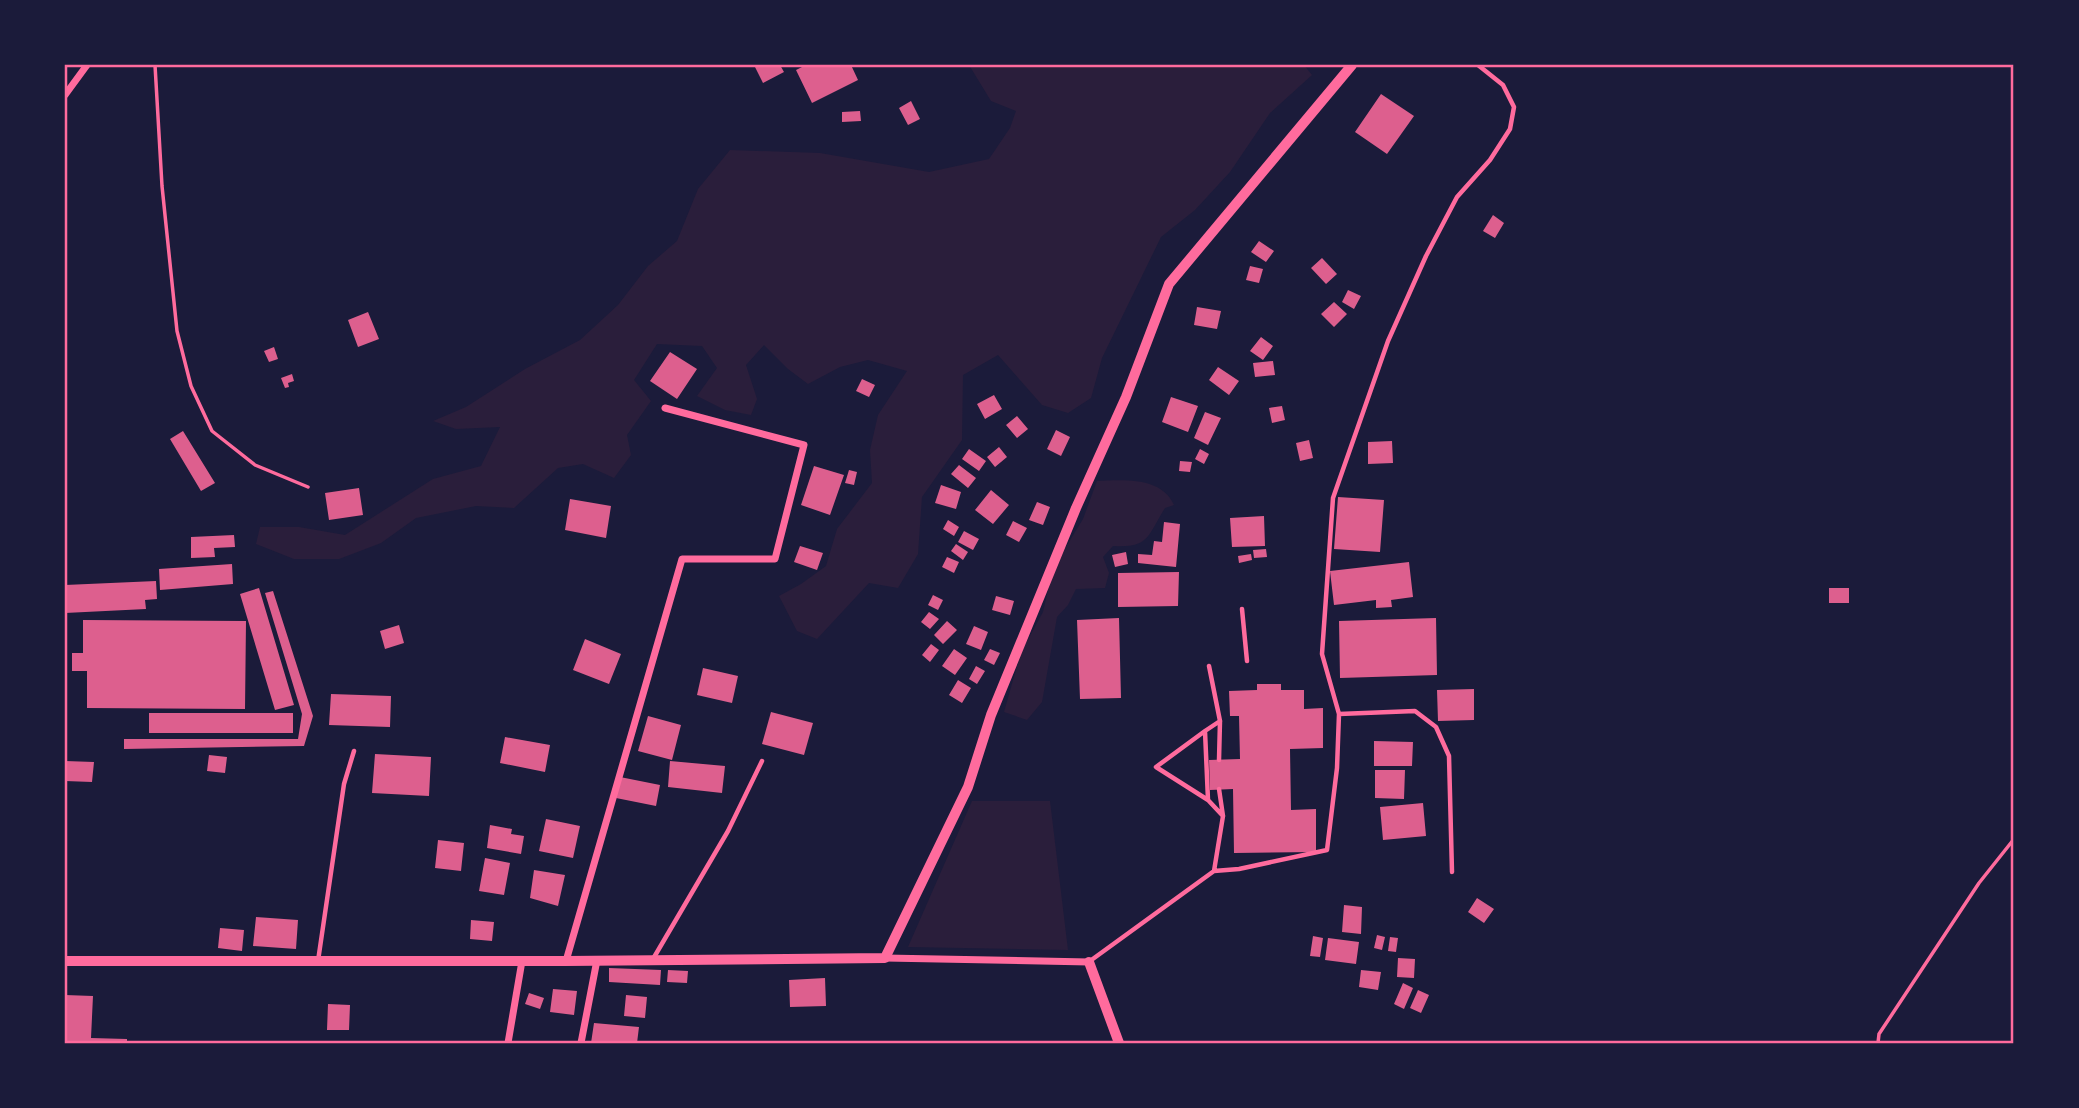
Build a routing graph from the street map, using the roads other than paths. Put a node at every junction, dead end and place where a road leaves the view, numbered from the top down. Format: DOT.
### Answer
graph roads {
  1 [pos="87,65"];
  2 [pos="1352,65"];
  3 [pos="1478,65"];
  4 [pos="65,95"];
  5 [pos="665,408"];
  6 [pos="1241,609"];
  7 [pos="1247,661"];
  8 [pos="1209,666"];
  9 [pos="1339,714"];
  10 [pos="1220,721"];
  11 [pos="1205,732"];
  12 [pos="354,751"];
  13 [pos="1219,760"];
  14 [pos="762,761"];
  15 [pos="1219,789"];
  16 [pos="1208,800"];
  17 [pos="1223,816"];
  18 [pos="1214,871"];
  19 [pos="1452,872"];
  20 [pos="886,958"];
  21 [pos="597,960"];
  22 [pos="653,960"];
  23 [pos="65,961"];
  24 [pos="318,961"];
  25 [pos="522,961"];
  26 [pos="566,961"];
  27 [pos="1089,962"];
  28 [pos="508,1043"];
  29 [pos="582,1043"];
  30 [pos="1119,1043"];
  1 -- 4 [label="street"];
  2 -- 20 [label="street"];
  3 -- 9 [label="lane"];
  5 -- 26 [label="street"];
  6 -- 7 [label="lane"];
  8 -- 10 [label="lane"];
  9 -- 18 [label="lane"];
  9 -- 19 [label="lane"];
  10 -- 11 [label="lane"];
  10 -- 13 [label="lane"];
  11 -- 16 [label="lane"];
  11 -- 16 [label="lane"];
  12 -- 24 [label="lane"];
  14 -- 22 [label="lane"];
  15 -- 17 [label="lane"];
  16 -- 17 [label="lane"];
  17 -- 18 [label="lane"];
  18 -- 27 [label="lane"];
  20 -- 22 [label="street"];
  20 -- 27 [label="street"];
  21 -- 22 [label="street"];
  21 -- 26 [label="street"];
  21 -- 29 [label="street"];
  23 -- 24 [label="street"];
  24 -- 25 [label="street"];
  25 -- 26 [label="street"];
  25 -- 28 [label="street"];
  27 -- 30 [label="street"];
}
